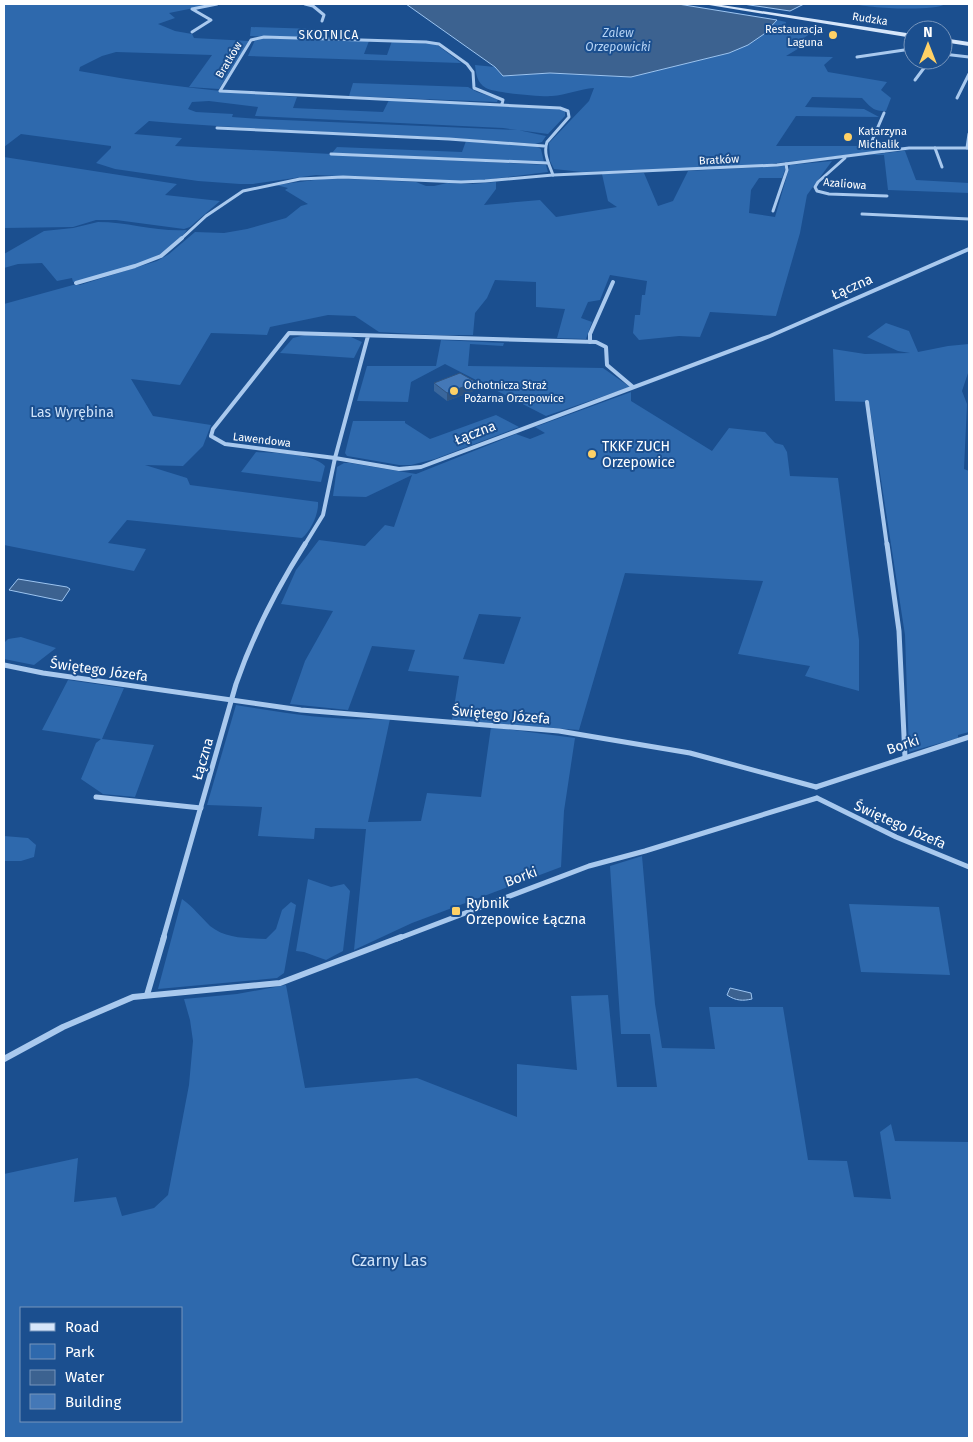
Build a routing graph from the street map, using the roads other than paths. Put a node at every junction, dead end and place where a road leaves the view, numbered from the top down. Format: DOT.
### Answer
graph roads {
  1 [pos="217,4"];
  2 [pos="305,4"];
  3 [pos="706,4"];
  4 [pos="322,21"];
  5 [pos="192,32"];
  6 [pos="903,34"];
  7 [pos="953,42"];
  8 [pos="969,44"];
  9 [pos="903,50"];
  10 [pos="953,55"];
  11 [pos="858,57"];
  12 [pos="969,57"];
  13 [pos="922,70"];
  14 [pos="969,74"];
  15 [pos="915,80"];
  16 [pos="957,98"];
  17 [pos="502,104"];
  18 [pos="884,113"];
  19 [pos="217,128"];
  20 [pos="969,134"];
  21 [pos="544,146"];
  22 [pos="934,148"];
  23 [pos="968,148"];
  24 [pos="884,151"];
  25 [pos="331,154"];
  26 [pos="845,157"];
  27 [pos="548,163"];
  28 [pos="786,164"];
  29 [pos="942,167"];
  30 [pos="553,175"];
  31 [pos="888,196"];
  32 [pos="773,211"];
  33 [pos="862,214"];
  34 [pos="969,219"];
  35 [pos="969,249"];
  36 [pos="613,282"];
  37 [pos="76,283"];
  38 [pos="368,336"];
  39 [pos="590,342"];
  40 [pos="633,387"];
  41 [pos="867,402"];
  42 [pos="335,458"];
  43 [pos="4,665"];
  44 [pos="232,701"];
  45 [pos="969,737"];
  46 [pos="905,757"];
  47 [pos="816,787"];
  48 [pos="96,797"];
  49 [pos="818,798"];
  50 [pos="202,808"];
  51 [pos="969,867"];
  52 [pos="147,994"];
  53 [pos="4,1059"];
  1 -- 5 [label="street"];
  2 -- 4 [label="street"];
  3 -- 6 [label="main road, Rudzka"];
  7 -- 8 [label="main road"];
  9 -- 11 [label="street"];
  10 -- 12 [label="street"];
  13 -- 15 [label="street"];
  14 -- 16 [label="street"];
  17 -- 17 [label="street, Bratków"];
  17 -- 21 [label="street, Bratków"];
  18 -- 24 [label="street"];
  19 -- 21 [label="street"];
  20 -- 23 [label="street, Bratków"];
  21 -- 27 [label="street"];
  22 -- 23 [label="street, Bratków"];
  22 -- 24 [label="street, Bratków"];
  22 -- 29 [label="street"];
  24 -- 26 [label="street, Bratków"];
  25 -- 27 [label="street"];
  26 -- 28 [label="street, Bratków"];
  26 -- 31 [label="street, Azaliowa"];
  27 -- 30 [label="street"];
  28 -- 30 [label="street, Bratków"];
  28 -- 32 [label="street"];
  30 -- 37 [label="street, Bratków"];
  33 -- 34 [label="street"];
  35 -- 40 [label="street, Łączna"];
  36 -- 39 [label="street"];
  38 -- 39 [label="street, Lawendowa"];
  38 -- 42 [label="street"];
  38 -- 42 [label="street, Lawendowa"];
  39 -- 40 [label="street"];
  40 -- 42 [label="street, Łączna"];
  41 -- 46 [label="street"];
  42 -- 44 [label="street, Łączna"];
  43 -- 44 [label="street, Świętego Józefa"];
  44 -- 47 [label="street, Świętego Józefa"];
  44 -- 50 [label="street, Łączna"];
  45 -- 46 [label="street, Borki"];
  46 -- 47 [label="street, Borki"];
  47 -- 49 [label="street"];
  48 -- 50 [label="street"];
  49 -- 51 [label="street, Świętego Józefa"];
  49 -- 52 [label="street, Borki"];
  50 -- 52 [label="street, Łączna"];
  52 -- 53 [label="street"];
}
